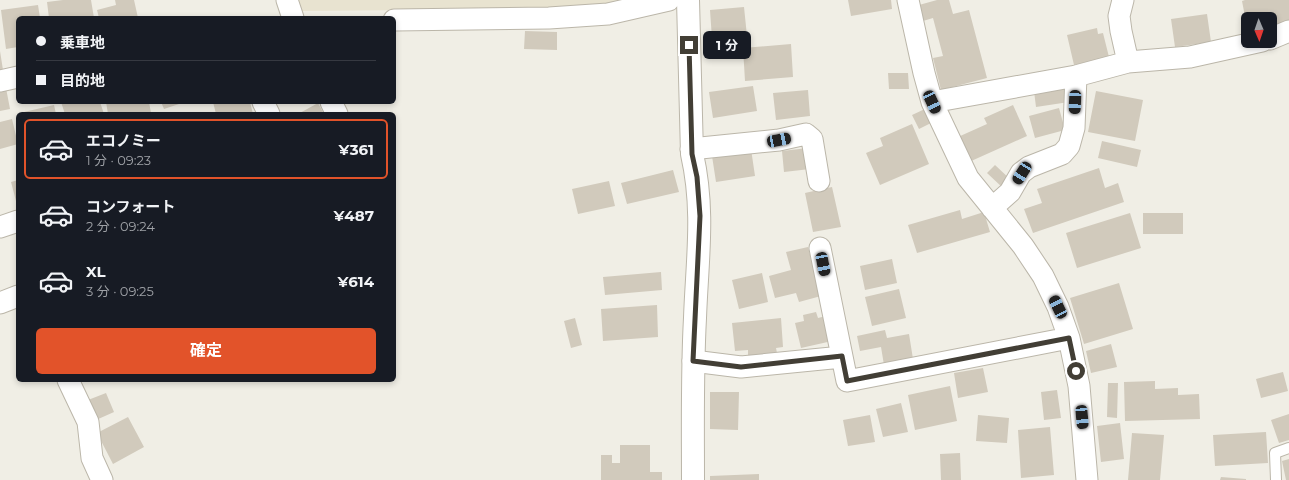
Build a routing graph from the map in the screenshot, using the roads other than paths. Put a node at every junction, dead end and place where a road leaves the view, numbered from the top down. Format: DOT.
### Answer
graph roads {
  1 [pos="287,0"];
  2 [pos="669,0"];
  3 [pos="688,0"];
  4 [pos="908,0"];
  5 [pos="1124,0"];
  6 [pos="292,16"];
  7 [pos="396,20"];
  8 [pos="1289,31"];
  9 [pos="1277,36"];
  10 [pos="1241,46"];
  11 [pos="1128,62"];
  12 [pos="1076,76"];
  13 [pos="16,77"];
  14 [pos="0,81"];
  15 [pos="932,102"];
  16 [pos="691,149"];
  17 [pos="820,182"];
  18 [pos="992,208"];
  19 [pos="16,222"];
  20 [pos="0,227"];
  21 [pos="820,248"];
  22 [pos="16,297"];
  23 [pos="0,303"];
  24 [pos="1069,338"];
  25 [pos="842,356"];
  26 [pos="693,361"];
  27 [pos="69,382"];
  28 [pos="1289,448"];
  29 [pos="102,480"];
  30 [pos="693,480"];
  31 [pos="1087,480"];
  32 [pos="1276,480"];
  1 -- 6 [label="street"];
  2 -- 7 [label="street"];
  3 -- 16 [label="street"];
  4 -- 15 [label="street"];
  5 -- 11 [label="street"];
  8 -- 9 [label="street"];
  10 -- 11 [label="street"];
  11 -- 12 [label="street"];
  12 -- 15 [label="street"];
  12 -- 18 [label="street"];
  13 -- 14 [label="street"];
  15 -- 18 [label="street"];
  16 -- 17 [label="street"];
  16 -- 26 [label="street"];
  18 -- 24 [label="street"];
  19 -- 20 [label="street"];
  21 -- 25 [label="street"];
  22 -- 23 [label="street"];
  24 -- 25 [label="street"];
  24 -- 31 [label="street"];
  25 -- 26 [label="street"];
  26 -- 30 [label="street"];
  27 -- 29 [label="street"];
  28 -- 32 [label="lane"];
}
